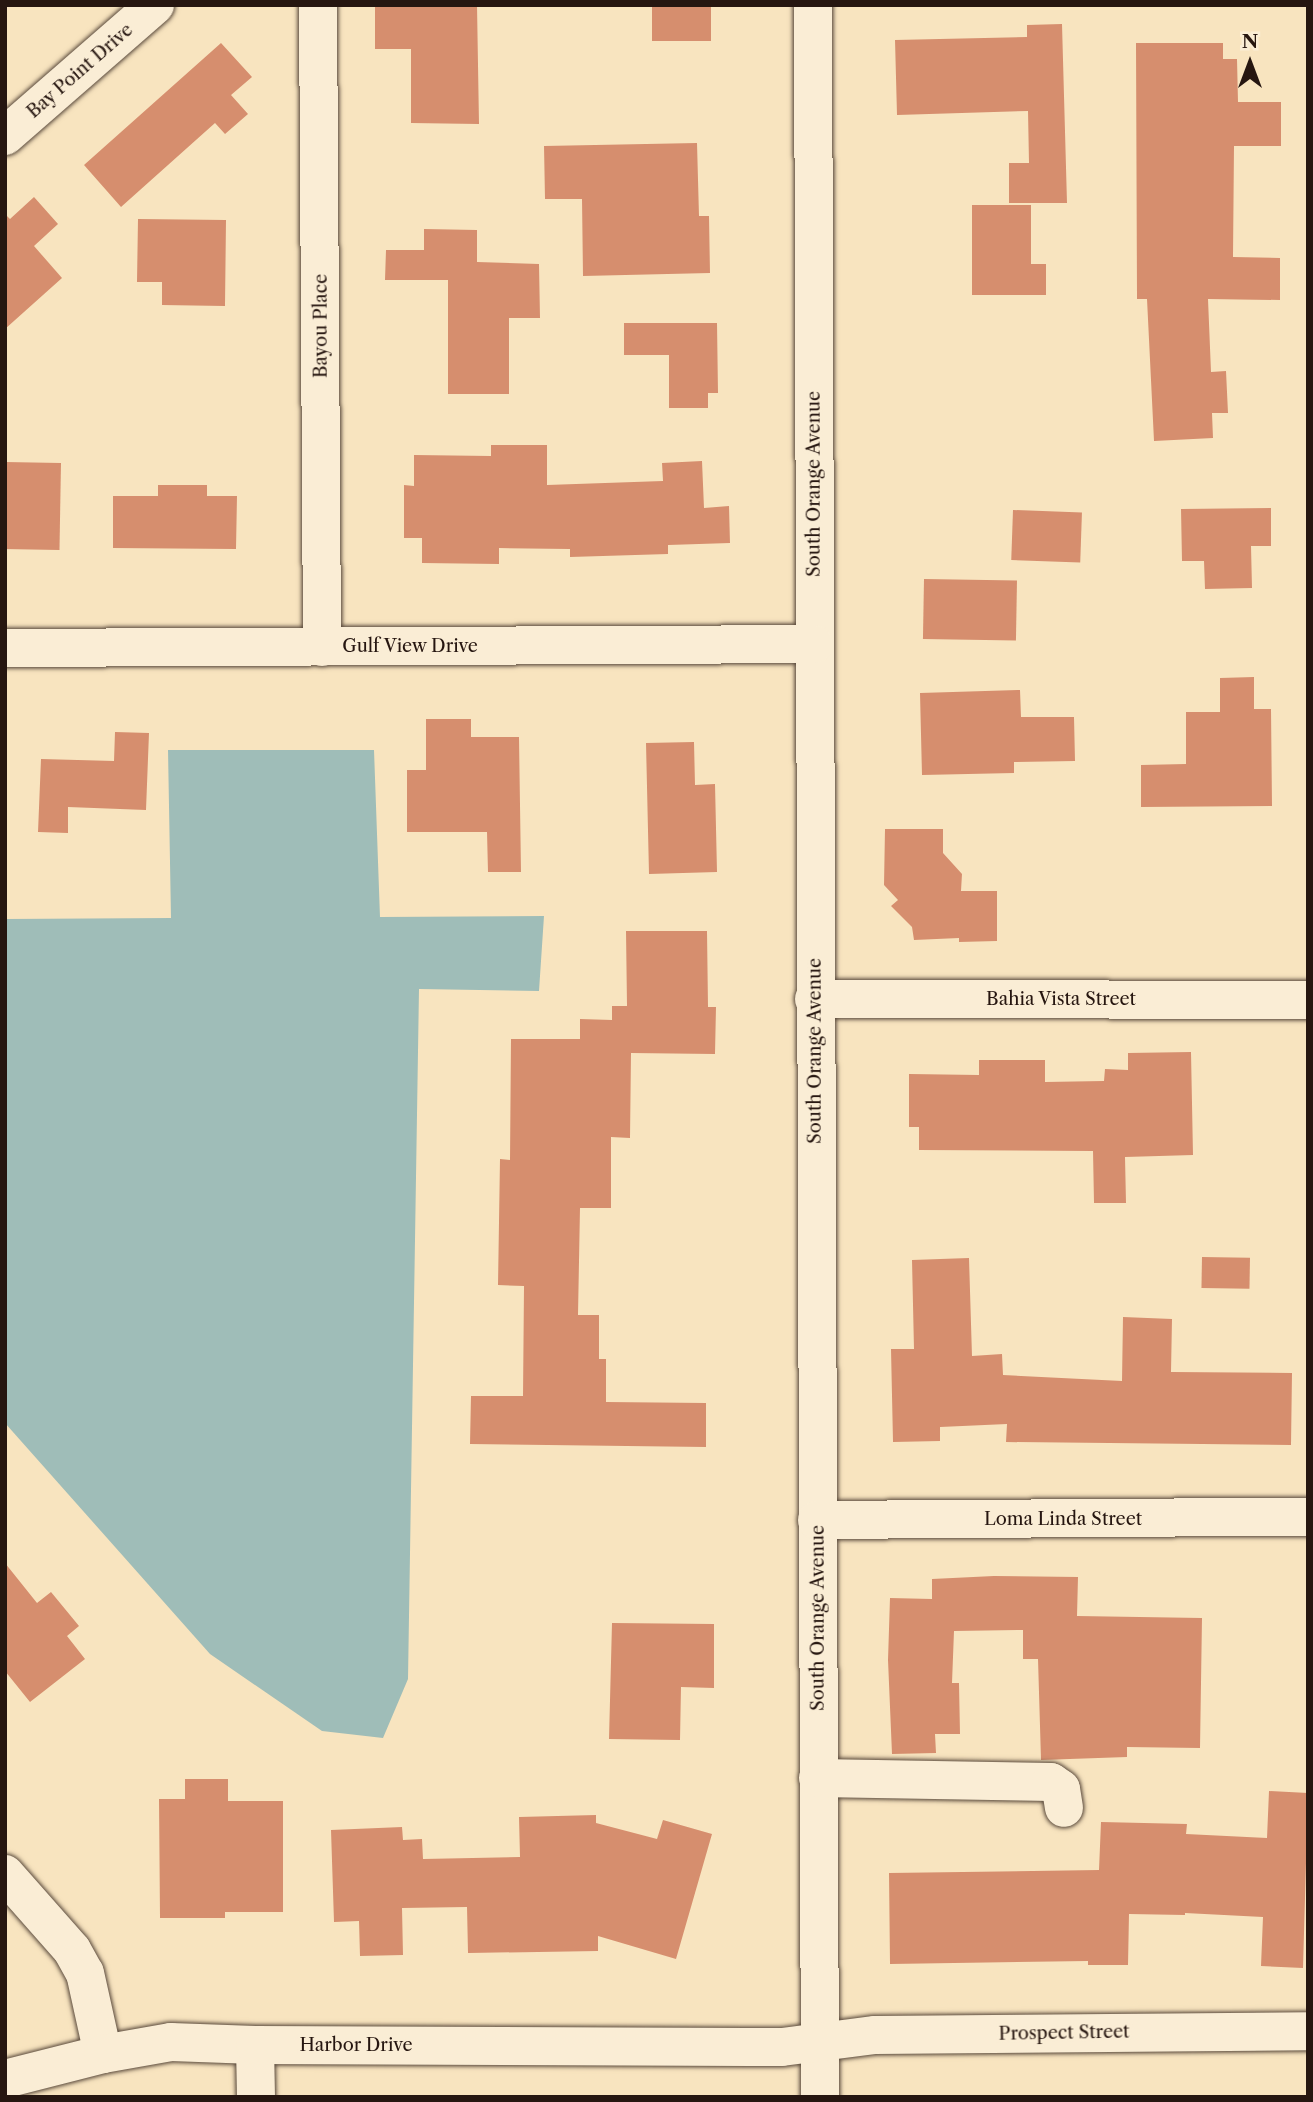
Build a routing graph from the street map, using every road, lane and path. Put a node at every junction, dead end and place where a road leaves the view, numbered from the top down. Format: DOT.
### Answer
graph roads {
  1 [pos="155,5"];
  2 [pos="318,5"];
  3 [pos="813,5"];
  4 [pos="5,136"];
  5 [pos="814,644"];
  6 [pos="322,647"];
  7 [pos="5,648"];
  8 [pos="814,999"];
  9 [pos="1308,1000"];
  10 [pos="1308,1517"];
  11 [pos="817,1520"];
  12 [pos="818,1778"];
  13 [pos="1063,1808"];
  14 [pos="5,1874"];
  15 [pos="1308,2031"];
  16 [pos="820,2040"];
  17 [pos="255,2045"];
  18 [pos="103,2054"];
  19 [pos="5,2078"];
  20 [pos="256,2097"];
  21 [pos="820,2097"];
  1 -- 4 [label="street, Bay Point Drive"];
  2 -- 6 [label="street, Bayou Place"];
  3 -- 5 [label="street, South Orange Avenue"];
  5 -- 6 [label="street, Gulf View Drive"];
  5 -- 8 [label="street, South Orange Avenue"];
  6 -- 7 [label="street, Gulf View Drive"];
  8 -- 9 [label="street, Bahia Vista Street"];
  8 -- 11 [label="street, South Orange Avenue"];
  10 -- 11 [label="street, Loma Linda Street"];
  11 -- 12 [label="street, South Orange Avenue"];
  12 -- 13 [label="street"];
  12 -- 16 [label="street, South Orange Avenue"];
  14 -- 18 [label="street"];
  15 -- 16 [label="street, Prospect Street"];
  16 -- 17 [label="street, Harbor Drive"];
  16 -- 21 [label="street, South Orange Avenue"];
  17 -- 18 [label="street, Harbor Drive"];
  17 -- 20 [label="street"];
  18 -- 19 [label="street, Harbor Drive"];
}
